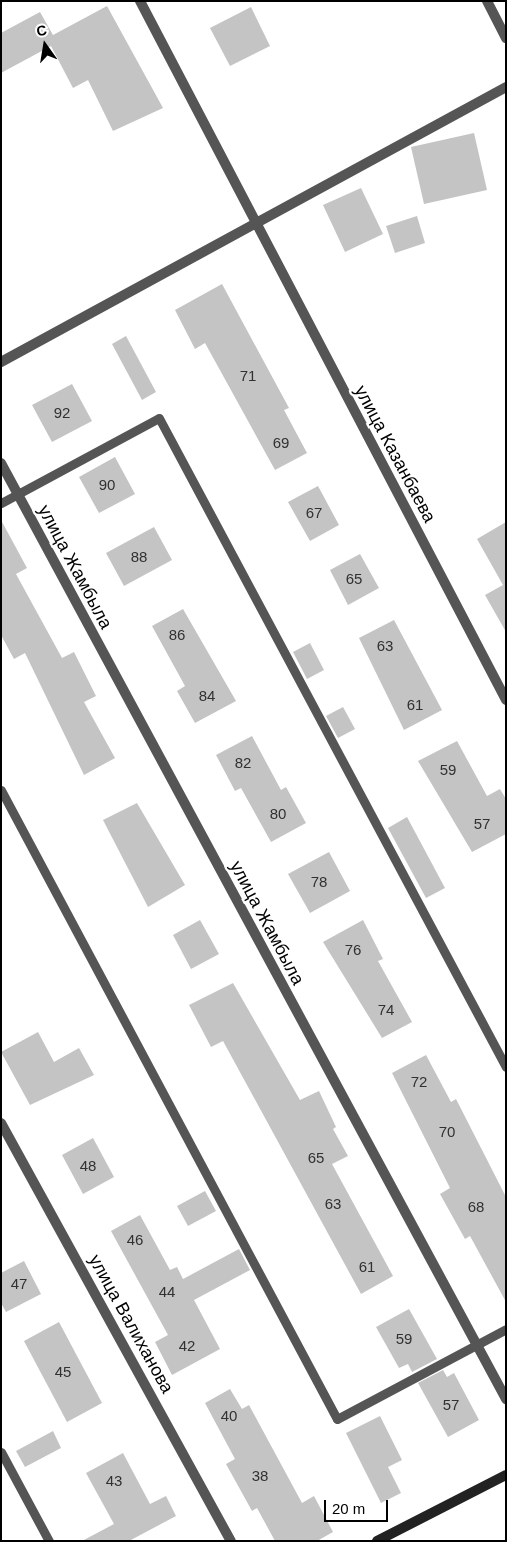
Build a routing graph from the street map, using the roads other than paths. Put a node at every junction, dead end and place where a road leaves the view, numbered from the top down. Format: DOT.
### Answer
graph roads {
  1 [pos="140,1"];
  2 [pos="487,1"];
  3 [pos="506,38"];
  4 [pos="506,87"];
  5 [pos="256,223"];
  6 [pos="1,362"];
  7 [pos="1,463"];
  8 [pos="17,494"];
  9 [pos="1,503"];
  10 [pos="506,700"];
  11 [pos="1,790"];
  12 [pos="506,1066"];
  13 [pos="1,1123"];
  14 [pos="506,1329"];
  15 [pos="476,1345"];
  16 [pos="506,1399"];
  17 [pos="1,1452"];
  18 [pos="506,1475"];
  19 [pos="49,1541"];
  20 [pos="231,1541"];
  21 [pos="377,1541"];
  1 -- 5 [label="street, улица Казанбаева"];
  2 -- 3 [label="street"];
  4 -- 5 [label="street"];
  5 -- 6 [label="street"];
  5 -- 10 [label="street, улица Казанбаева"];
  7 -- 8 [label="street, улица Жамбыла"];
  8 -- 9 [label="lane"];
  8 -- 12 [label="lane"];
  8 -- 15 [label="street, улица Жамбыла"];
  11 -- 15 [label="lane"];
  13 -- 20 [label="street, улица Валиханова"];
  14 -- 15 [label="lane"];
  15 -- 16 [label="street, улица Жамбыла"];
  17 -- 19 [label="lane"];
  18 -- 21 [label="main road"];
}
